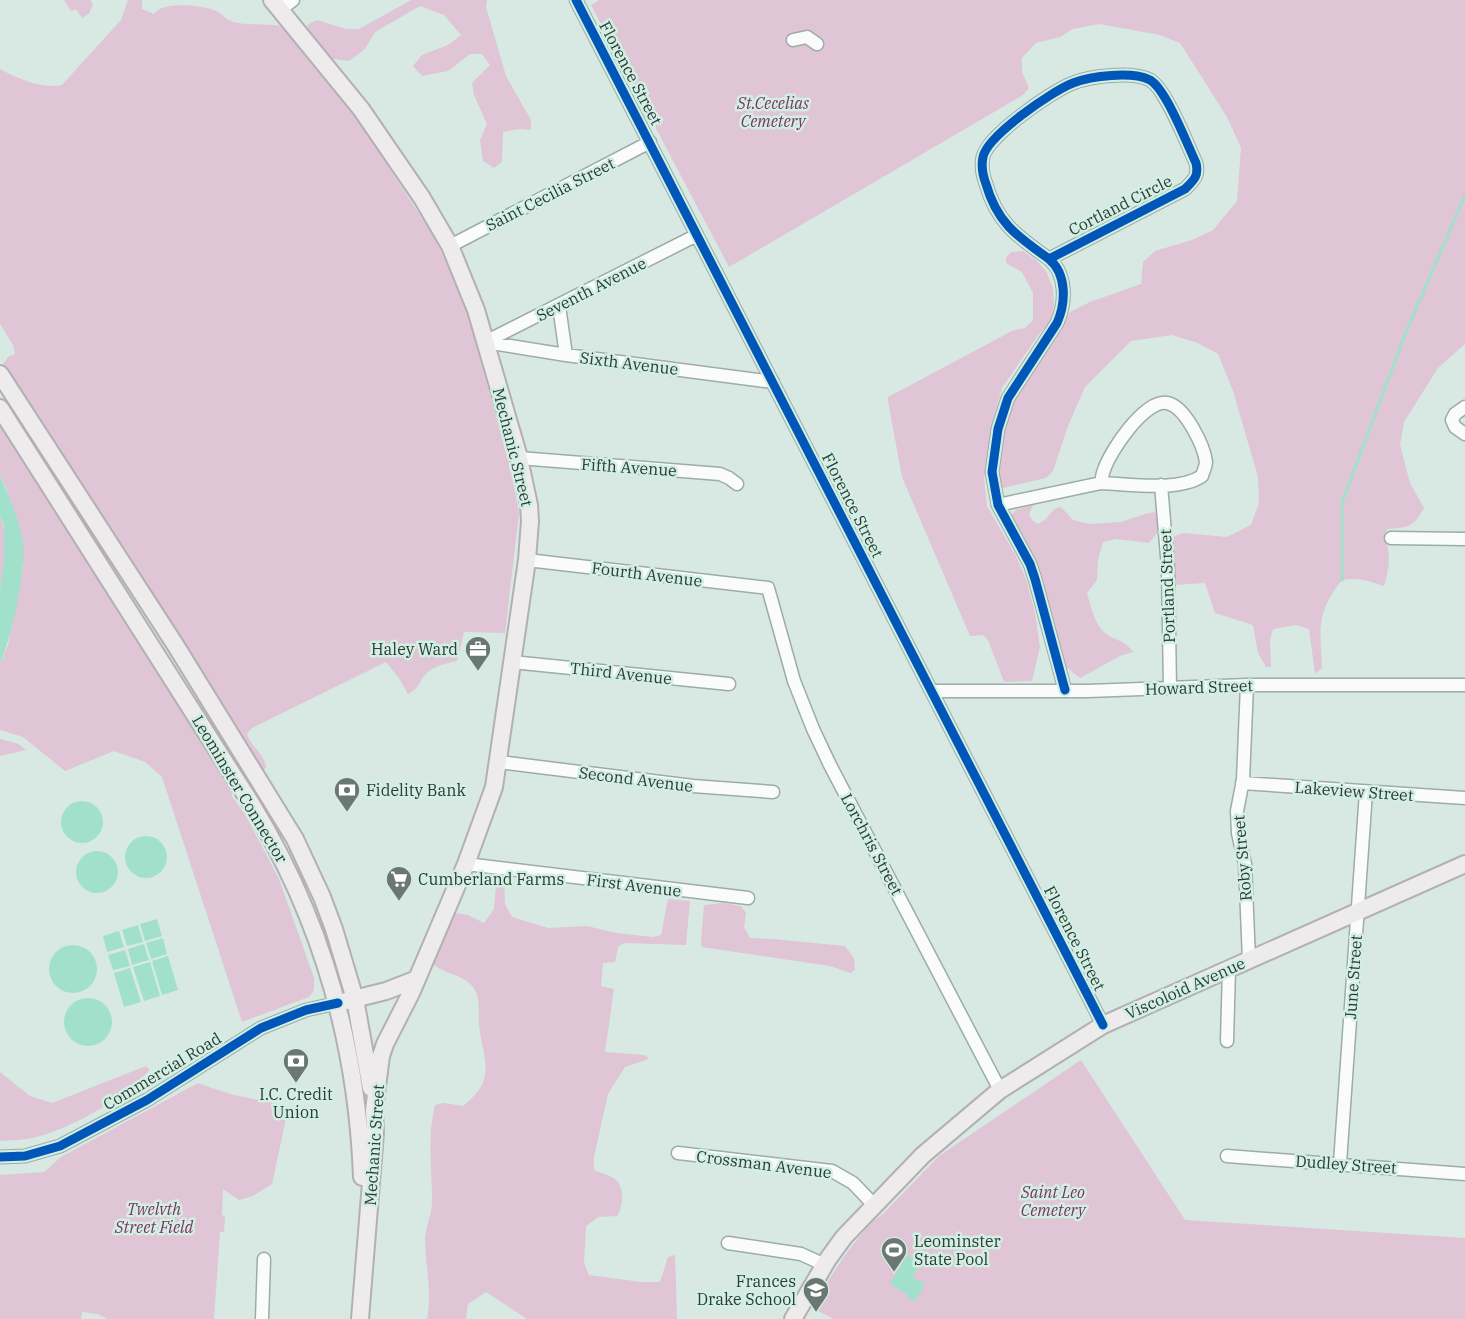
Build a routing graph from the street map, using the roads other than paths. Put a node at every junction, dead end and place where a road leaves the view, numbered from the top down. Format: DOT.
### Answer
graph roads {
  1 [pos="576,0"];
  2 [pos="282,3"];
  3 [pos="793,40"];
  4 [pos="817,44"];
  5 [pos="650,142"];
  6 [pos="697,235"];
  7 [pos="450,246"];
  8 [pos="1049,259"];
  9 [pos="559,306"];
  10 [pos="485,342"];
  11 [pos="566,355"];
  12 [pos="0,374"];
  13 [pos="773,382"];
  14 [pos="1465,407"];
  15 [pos="0,408"];
  16 [pos="1465,434"];
  17 [pos="519,458"];
  18 [pos="1101,483"];
  19 [pos="737,484"];
  20 [pos="1161,485"];
  21 [pos="998,505"];
  22 [pos="1391,538"];
  23 [pos="1465,539"];
  24 [pos="527,560"];
  25 [pos="768,588"];
  26 [pos="512,662"];
  27 [pos="729,684"];
  28 [pos="1247,685"];
  29 [pos="1465,685"];
  30 [pos="1170,688"];
  31 [pos="1065,690"];
  32 [pos="932,691"];
  33 [pos="499,762"];
  34 [pos="1242,783"];
  35 [pos="773,792"];
  36 [pos="1366,792"];
  37 [pos="1465,798"];
  38 [pos="466,864"];
  39 [pos="1465,864"];
  40 [pos="748,898"];
  41 [pos="1358,913"];
  42 [pos="1249,960"];
  43 [pos="1229,968"];
  44 [pos="417,979"];
  45 [pos="355,999"];
  46 [pos="338,1004"];
  47 [pos="1103,1025"];
  48 [pos="1227,1041"];
  49 [pos="1000,1090"];
  50 [pos="374,1110"];
  51 [pos="678,1153"];
  52 [pos="1227,1155"];
  53 [pos="0,1156"];
  54 [pos="1340,1163"];
  55 [pos="1465,1173"];
  56 [pos="874,1205"];
  57 [pos="728,1243"];
  58 [pos="365,1250"];
  59 [pos="264,1258"];
  60 [pos="825,1265"];
  61 [pos="262,1319"];
  62 [pos="360,1319"];
  63 [pos="793,1319"];
  1 -- 5 [label="street, Florence Street"];
  2 -- 7 [label="main road, Mechanic Street"];
  3 -- 4 [label="street"];
  5 -- 6 [label="street, Florence Street"];
  5 -- 7 [label="street, Saint Cecilia Street"];
  6 -- 9 [label="street, Seventh Avenue"];
  6 -- 13 [label="street, Florence Street"];
  7 -- 10 [label="main road, Mechanic Street"];
  8 -- 8 [label="street, Cortland Circle"];
  8 -- 21 [label="street, Cortland Circle"];
  9 -- 10 [label="street, Seventh Avenue"];
  9 -- 11 [label="street"];
  10 -- 11 [label="street, Sixth Avenue"];
  10 -- 17 [label="main road, Mechanic Street"];
  11 -- 13 [label="street, Sixth Avenue"];
  12 -- 45 [label="main road, Leominster Connector"];
  13 -- 32 [label="street, Florence Street"];
  14 -- 16 [label="street"];
  15 -- 46 [label="main road, Leominster Connector"];
  17 -- 19 [label="street, Fifth Avenue"];
  17 -- 24 [label="main road, Mechanic Street"];
  18 -- 20 [label="street"];
  18 -- 20 [label="street"];
  18 -- 21 [label="street"];
  20 -- 30 [label="street, Portland Street"];
  21 -- 31 [label="street, Cortland Circle"];
  22 -- 23 [label="street"];
  24 -- 25 [label="street, Fourth Avenue"];
  24 -- 26 [label="main road, Mechanic Street"];
  25 -- 49 [label="street, Lorchris Street"];
  26 -- 27 [label="street, Third Avenue"];
  26 -- 33 [label="main road, Mechanic Street"];
  28 -- 29 [label="street, Howard Street"];
  28 -- 30 [label="street, Howard Street"];
  28 -- 34 [label="street, Roby Street"];
  30 -- 31 [label="street, Howard Street"];
  31 -- 32 [label="street, Howard Street"];
  32 -- 47 [label="street, Florence Street"];
  33 -- 35 [label="street, Second Avenue"];
  33 -- 38 [label="main road, Mechanic Street"];
  34 -- 36 [label="street, Lakeview Street"];
  34 -- 42 [label="street, Roby Street"];
  36 -- 37 [label="street, Lakeview Street"];
  36 -- 41 [label="street, June Street"];
  38 -- 40 [label="street, First Avenue"];
  38 -- 44 [label="main road, Mechanic Street"];
  39 -- 41 [label="main road, Viscoloid Avenue"];
  41 -- 42 [label="main road, Viscoloid Avenue"];
  41 -- 54 [label="street, June Street"];
  42 -- 43 [label="main road, Viscoloid Avenue"];
  43 -- 47 [label="main road, Viscoloid Avenue"];
  43 -- 48 [label="street"];
  44 -- 45 [label="main road"];
  44 -- 50 [label="main road, Mechanic Street"];
  45 -- 46 [label="main road"];
  45 -- 50 [label="main road, Leominster Connector"];
  46 -- 53 [label="street, Commercial Road"];
  46 -- 58 [label="main road, Leominster Connector"];
  47 -- 49 [label="main road, Viscoloid Avenue"];
  49 -- 56 [label="main road, Viscoloid Avenue"];
  50 -- 58 [label="main road, Mechanic Street"];
  51 -- 56 [label="street, Crossman Avenue"];
  52 -- 54 [label="street, Dudley Street"];
  54 -- 55 [label="street, Dudley Street"];
  56 -- 60 [label="main road, Viscoloid Avenue"];
  57 -- 60 [label="street"];
  58 -- 62 [label="main road, Mechanic Street"];
  59 -- 61 [label="street"];
  60 -- 63 [label="main road, Viscoloid Avenue"];
}
